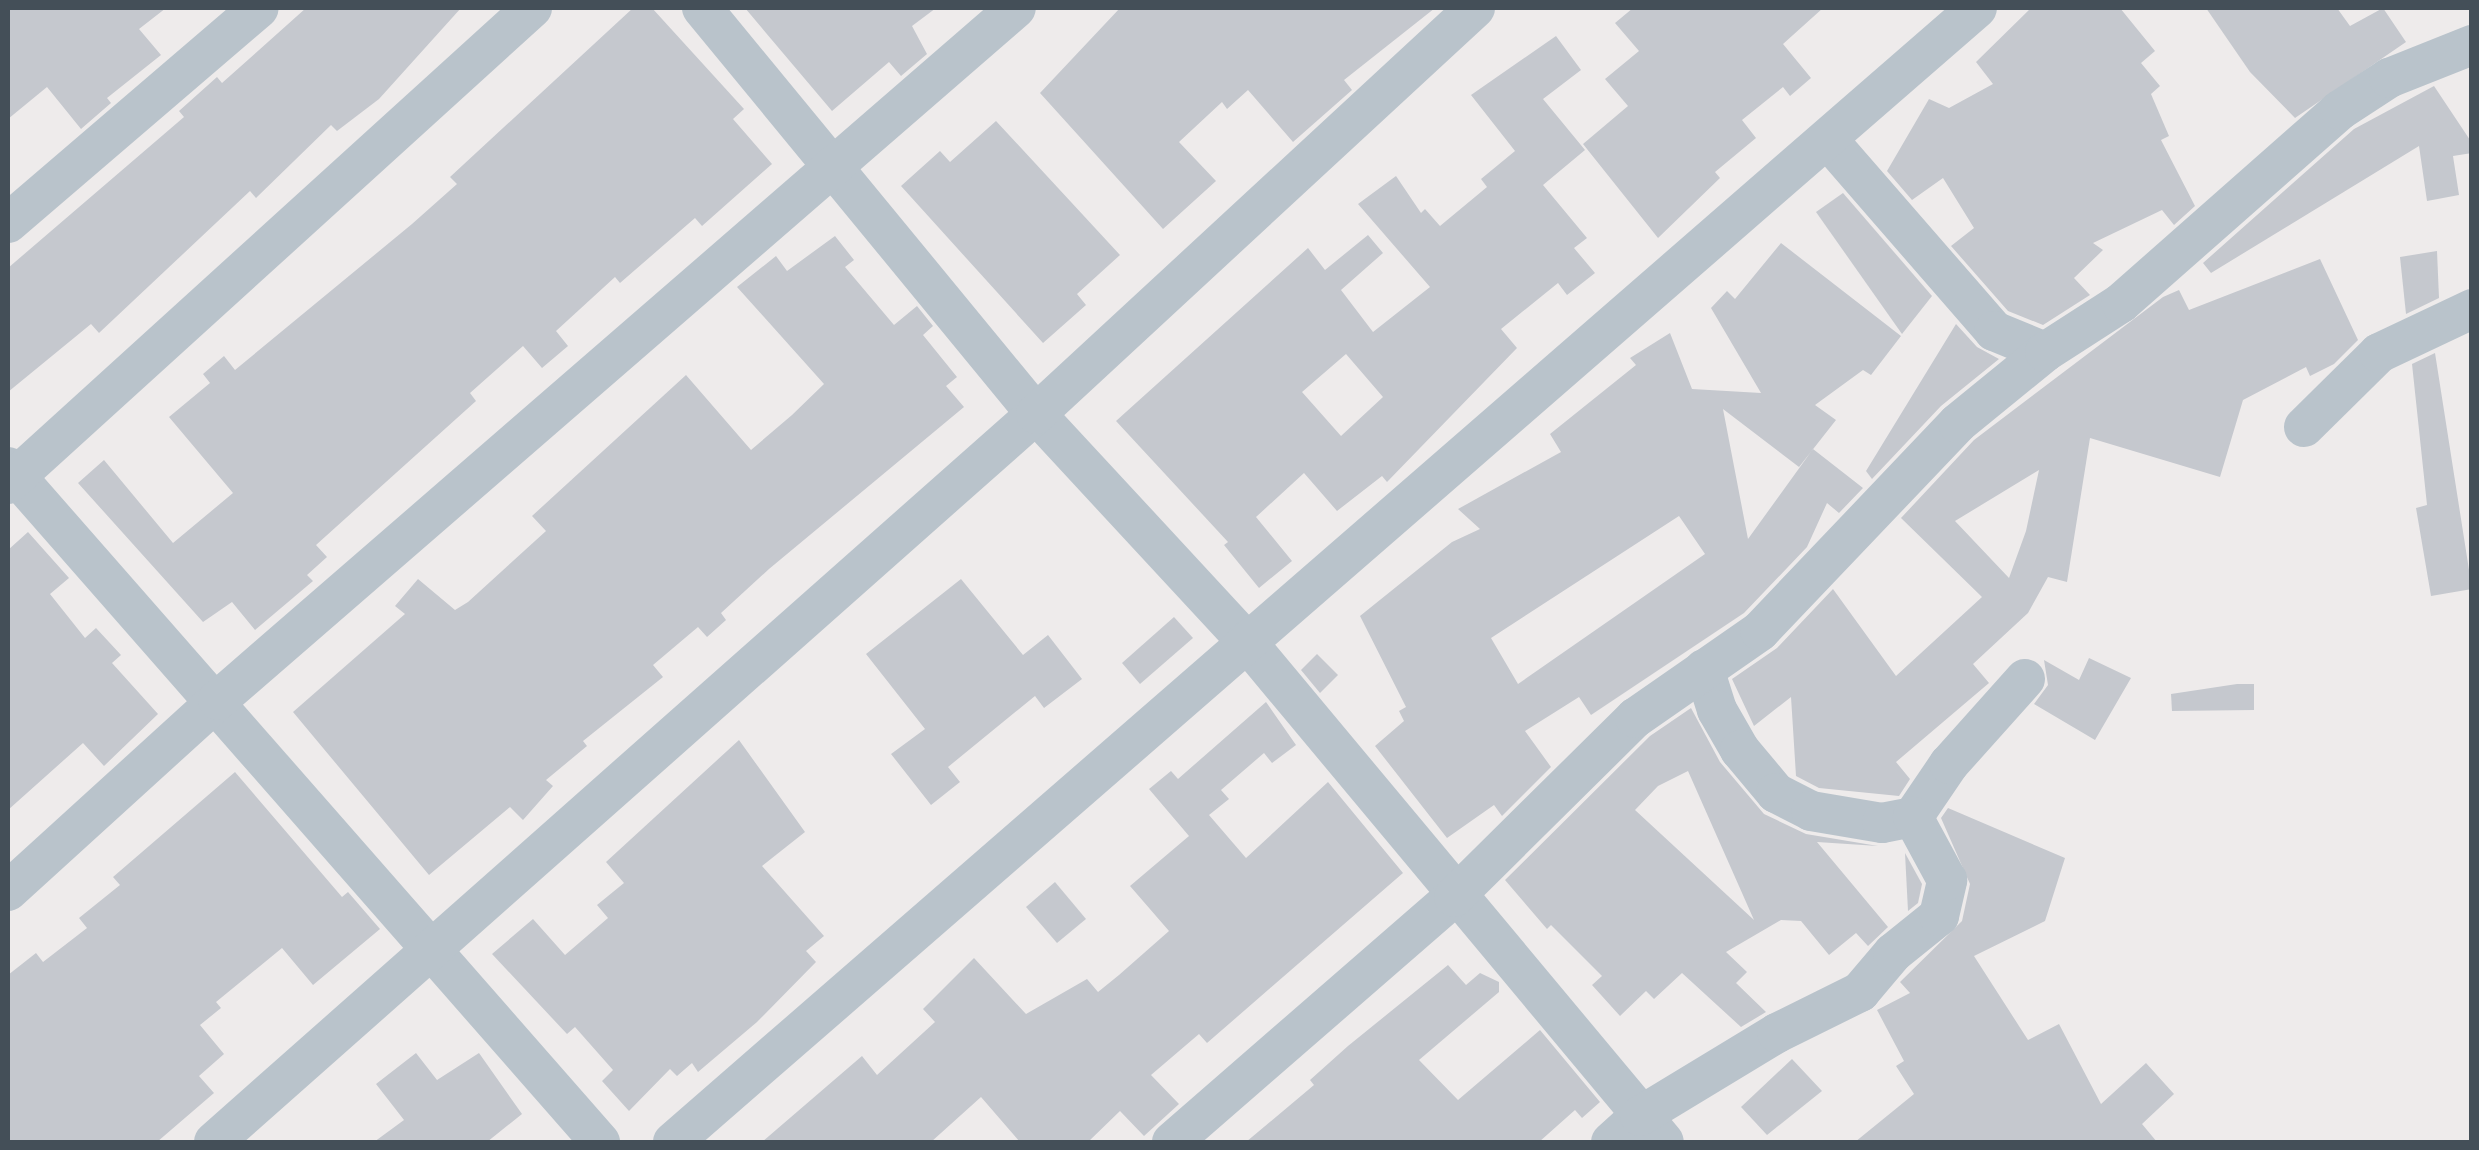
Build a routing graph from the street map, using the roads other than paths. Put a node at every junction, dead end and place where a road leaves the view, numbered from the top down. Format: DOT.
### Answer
graph roads {
  1 [pos="259,8"];
  2 [pos="532,8"];
  3 [pos="702,8"];
  4 [pos="1016,8"];
  5 [pos="1475,8"];
  6 [pos="1977,8"];
  7 [pos="2472,45"];
  8 [pos="1829,141"];
  9 [pos="836,167"];
  10 [pos="8,223"];
  11 [pos="2472,308"];
  12 [pos="2045,352"];
  13 [pos="1036,414"];
  14 [pos="2304,427"];
  15 [pos="10,476"];
  16 [pos="1246,641"];
  17 [pos="1704,669"];
  18 [pos="2025,679"];
  19 [pos="218,700"];
  20 [pos="1913,817"];
  21 [pos="8,891"];
  22 [pos="1454,897"];
  23 [pos="432,947"];
  24 [pos="1638,1134"];
  25 [pos="214,1142"];
  26 [pos="600,1142"];
  27 [pos="673,1142"];
  28 [pos="1172,1142"];
  1 -- 10 [label="street"];
  2 -- 15 [label="street"];
  3 -- 9 [label="street"];
  4 -- 9 [label="street"];
  5 -- 13 [label="street"];
  6 -- 8 [label="street"];
  7 -- 12 [label="street"];
  8 -- 12 [label="street"];
  8 -- 16 [label="street"];
  9 -- 13 [label="street"];
  9 -- 19 [label="street"];
  11 -- 14 [label="street"];
  12 -- 17 [label="street"];
  13 -- 16 [label="street"];
  13 -- 23 [label="street"];
  15 -- 19 [label="street"];
  16 -- 22 [label="street"];
  16 -- 27 [label="street"];
  17 -- 20 [label="street"];
  17 -- 22 [label="street"];
  18 -- 20 [label="street"];
  19 -- 21 [label="street"];
  19 -- 23 [label="street"];
  20 -- 24 [label="street"];
  22 -- 24 [label="street"];
  22 -- 28 [label="street"];
  23 -- 25 [label="street"];
  23 -- 26 [label="street"];
}
